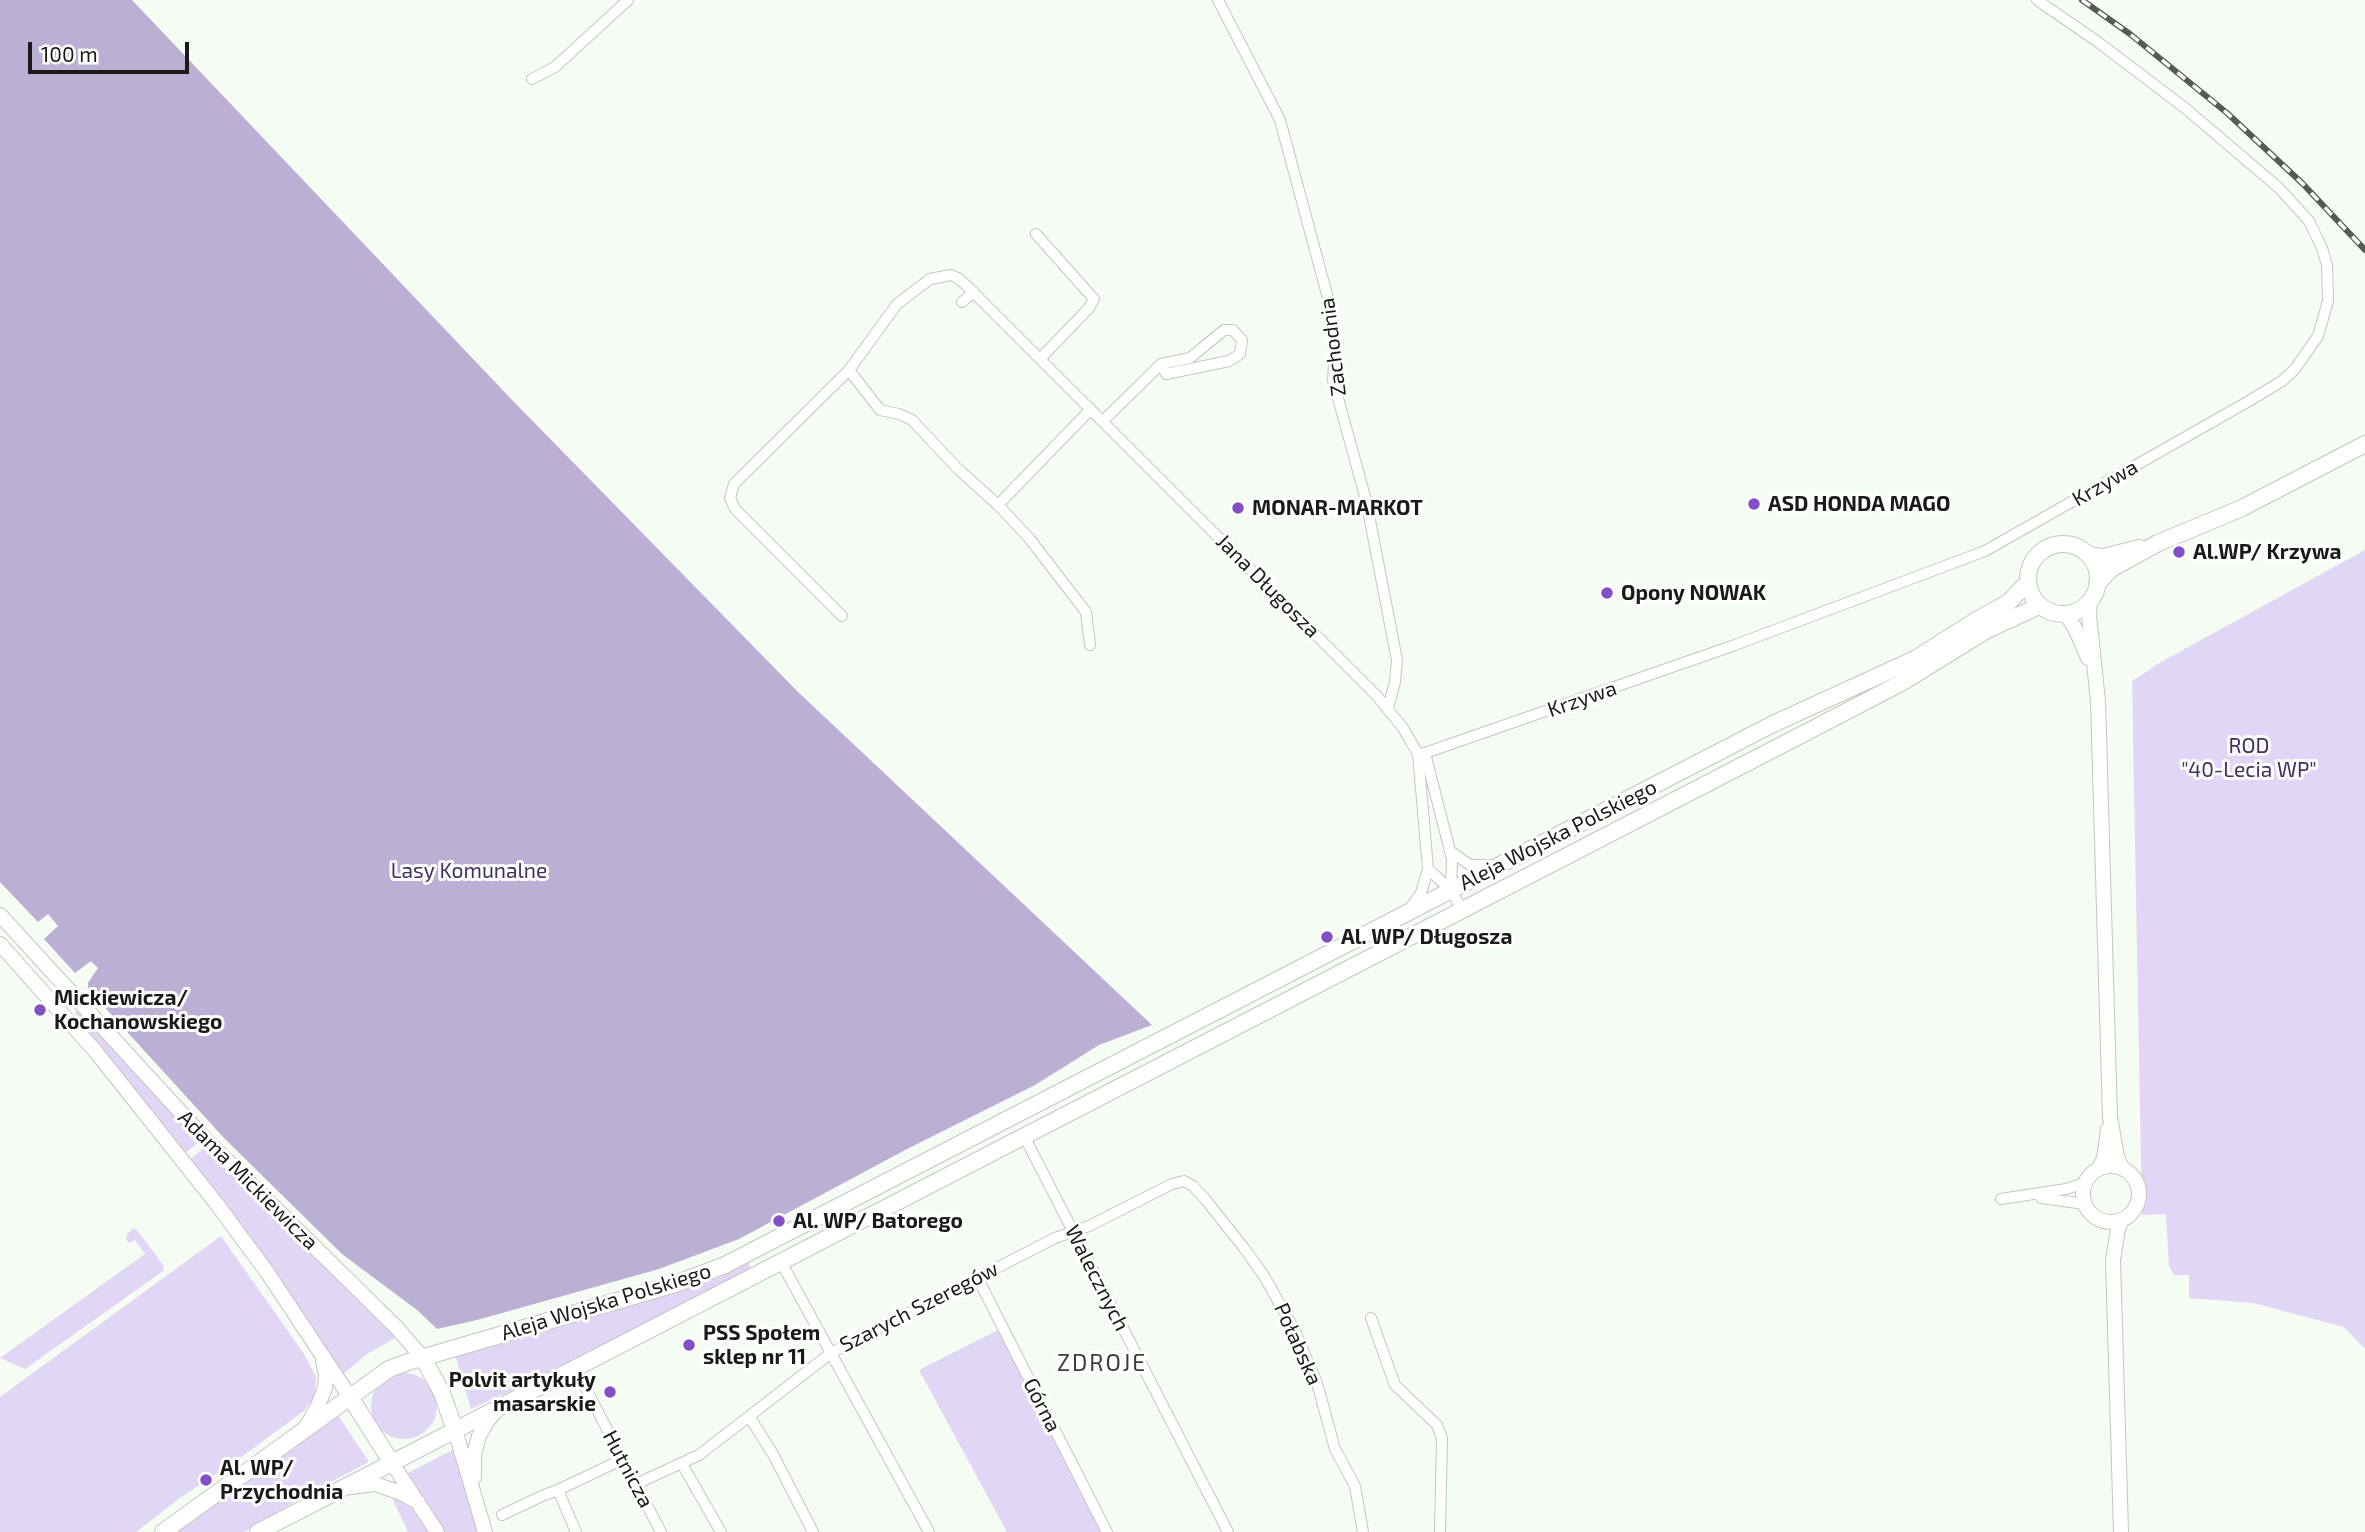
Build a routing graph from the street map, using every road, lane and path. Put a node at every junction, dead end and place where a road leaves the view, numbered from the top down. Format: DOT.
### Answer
graph roads {
  1 [pos="628,0"];
  2 [pos="1218,0"];
  3 [pos="2037,0"];
  4 [pos="532,79"];
  5 [pos="1036,234"];
  6 [pos="974,292"];
  7 [pos="962,302"];
  8 [pos="1040,359"];
  9 [pos="1161,364"];
  10 [pos="849,370"];
  11 [pos="1091,409"];
  12 [pos="1103,421"];
  13 [pos="2365,444"];
  14 [pos="998,505"];
  15 [pos="2158,543"];
  16 [pos="2085,552"];
  17 [pos="2028,582"];
  18 [pos="2097,584"];
  19 [pos="2090,602"];
  20 [pos="2039,606"];
  21 [pos="2066,614"];
  22 [pos="842,616"];
  23 [pos="1090,645"];
  24 [pos="2094,672"];
  25 [pos="1388,708"];
  26 [pos="1421,754"];
  27 [pos="1603,811"];
  28 [pos="1612,832"];
  29 [pos="1450,850"];
  30 [pos="1504,863"];
  31 [pos="1428,869"];
  32 [pos="1451,890"];
  33 [pos="1462,909"];
  34 [pos="0,915"];
  35 [pos="1401,916"];
  36 [pos="0,944"];
  37 [pos="76,998"];
  38 [pos="61,1011"];
  39 [pos="1082,1080"];
  40 [pos="1092,1100"];
  41 [pos="2109,1117"];
  42 [pos="1024,1136"];
  43 [pos="2099,1168"];
  44 [pos="2122,1168"];
  45 [pos="1184,1181"];
  46 [pos="2085,1183"];
  47 [pos="2028,1196"];
  48 [pos="2001,1199"];
  49 [pos="2085,1204"];
  50 [pos="2122,1220"];
  51 [pos="2102,1221"];
  52 [pos="1072,1230"];
  53 [pos="2113,1260"];
  54 [pos="781,1262"];
  55 [pos="977,1278"];
  56 [pos="1371,1318"];
  57 [pos="320,1350"];
  58 [pos="831,1353"];
  59 [pos="423,1358"];
  60 [pos="575,1368"];
  61 [pos="350,1397"];
  62 [pos="502,1406"];
  63 [pos="749,1416"];
  64 [pos="455,1430"];
  65 [pos="303,1431"];
  66 [pos="623,1460"];
  67 [pos="392,1463"];
  68 [pos="682,1464"];
  69 [pos="636,1484"];
  70 [pos="558,1490"];
  71 [pos="337,1491"];
  72 [pos="474,1495"];
  73 [pos="418,1502"];
  74 [pos="502,1515"];
  75 [pos="163,1532"];
  76 [pos="258,1532"];
  77 [pos="437,1532"];
  78 [pos="485,1532"];
  79 [pos="576,1532"];
  80 [pos="661,1532"];
  81 [pos="721,1532"];
  82 [pos="813,1532"];
  83 [pos="929,1532"];
  84 [pos="1107,1532"];
  85 [pos="1228,1532"];
  86 [pos="1363,1532"];
  87 [pos="1440,1532"];
  88 [pos="2122,1532"];
  1 -- 4 [label="street"];
  2 -- 25 [label="street, Zachodnia"];
  3 -- 26 [label="street, Krzywa"];
  5 -- 8 [label="street"];
  6 -- 7 [label="street"];
  6 -- 8 [label="street, Jana Długosza"];
  6 -- 10 [label="street, Jana Długosza"];
  8 -- 11 [label="street, Jana Długosza"];
  9 -- 9 [label="street"];
  9 -- 12 [label="street"];
  10 -- 14 [label="street"];
  10 -- 22 [label="street, Jana Długosza"];
  11 -- 12 [label="street, Jana Długosza"];
  11 -- 14 [label="street"];
  12 -- 25 [label="street, Jana Długosza"];
  13 -- 15 [label="main road"];
  14 -- 23 [label="street"];
  15 -- 16 [label="main road"];
  15 -- 18 [label="main road"];
  16 -- 17 [label="main road"];
  16 -- 18 [label="main road"];
  17 -- 20 [label="main road"];
  17 -- 27 [label="main road, Aleja Wojska Polskiego"];
  18 -- 19 [label="main road"];
  19 -- 21 [label="main road"];
  19 -- 24 [label="street"];
  20 -- 21 [label="main road"];
  20 -- 28 [label="main road, Aleja Wojska Polskiego"];
  21 -- 24 [label="street"];
  24 -- 41 [label="street"];
  25 -- 26 [label="street, Jana Długosza"];
  26 -- 29 [label="street"];
  26 -- 31 [label="street"];
  27 -- 28 [label="main road"];
  27 -- 30 [label="main road, Aleja Wojska Polskiego"];
  28 -- 33 [label="main road, Aleja Wojska Polskiego"];
  29 -- 30 [label="street"];
  29 -- 32 [label="street"];
  30 -- 32 [label="main road, Aleja Wojska Polskiego"];
  31 -- 32 [label="street"];
  31 -- 35 [label="street"];
  32 -- 33 [label="street"];
  32 -- 35 [label="main road, Aleja Wojska Polskiego"];
  33 -- 40 [label="main road, Aleja Wojska Polskiego"];
  34 -- 37 [label="street, Adama Mickiewicza"];
  35 -- 39 [label="main road, Aleja Wojska Polskiego"];
  36 -- 38 [label="street, Adama Mickiewicza"];
  37 -- 38 [label="street"];
  37 -- 59 [label="street, Adama Mickiewicza"];
  38 -- 57 [label="street, Adama Mickiewicza"];
  39 -- 40 [label="main road"];
  39 -- 59 [label="main road, Aleja Wojska Polskiego"];
  40 -- 42 [label="main road, Aleja Wojska Polskiego"];
  41 -- 43 [label="street"];
  41 -- 44 [label="street"];
  42 -- 52 [label="street, Walecznych"];
  42 -- 54 [label="main road, Aleja Wojska Polskiego"];
  43 -- 44 [label="street"];
  43 -- 46 [label="street"];
  44 -- 50 [label="street"];
  45 -- 52 [label="street, Szarych Szeregów"];
  45 -- 86 [label="street, Połabska"];
  46 -- 47 [label="street"];
  46 -- 49 [label="street"];
  47 -- 48 [label="street"];
  47 -- 49 [label="street"];
  49 -- 51 [label="street"];
  50 -- 51 [label="street"];
  50 -- 53 [label="street"];
  51 -- 53 [label="street"];
  52 -- 55 [label="street, Szarych Szeregów"];
  52 -- 85 [label="street, Walecznych"];
  53 -- 88 [label="street"];
  54 -- 58 [label="street"];
  54 -- 60 [label="main road, Aleja Wojska Polskiego"];
  55 -- 58 [label="street, Szarych Szeregów"];
  55 -- 84 [label="street, Górna"];
  56 -- 87 [label="street"];
  57 -- 61 [label="street, Adama Mickiewicza"];
  57 -- 65 [label="street"];
  58 -- 63 [label="street, Szarych Szeregów"];
  58 -- 83 [label="street"];
  59 -- 61 [label="main road, Aleja Wojska Polskiego"];
  59 -- 64 [label="main road"];
  60 -- 62 [label="main road, Aleja Wojska Polskiego"];
  60 -- 66 [label="street, Hutnicza"];
  61 -- 65 [label="main road"];
  61 -- 67 [label="main road"];
  62 -- 64 [label="main road, Aleja Wojska Polskiego"];
  62 -- 72 [label="street"];
  63 -- 68 [label="street, Szarych Szeregów"];
  63 -- 82 [label="street"];
  64 -- 67 [label="main road, Aleja Wojska Polskiego"];
  64 -- 72 [label="street"];
  65 -- 75 [label="main road"];
  66 -- 69 [label="street, Hutnicza"];
  66 -- 70 [label="street"];
  67 -- 71 [label="main road"];
  67 -- 73 [label="street"];
  68 -- 69 [label="street, Szarych Szeregów"];
  68 -- 81 [label="street"];
  69 -- 80 [label="street, Hutnicza"];
  70 -- 74 [label="street"];
  70 -- 79 [label="street"];
  71 -- 73 [label="street"];
  71 -- 76 [label="main road"];
  72 -- 78 [label="street"];
  73 -- 77 [label="street"];
}
